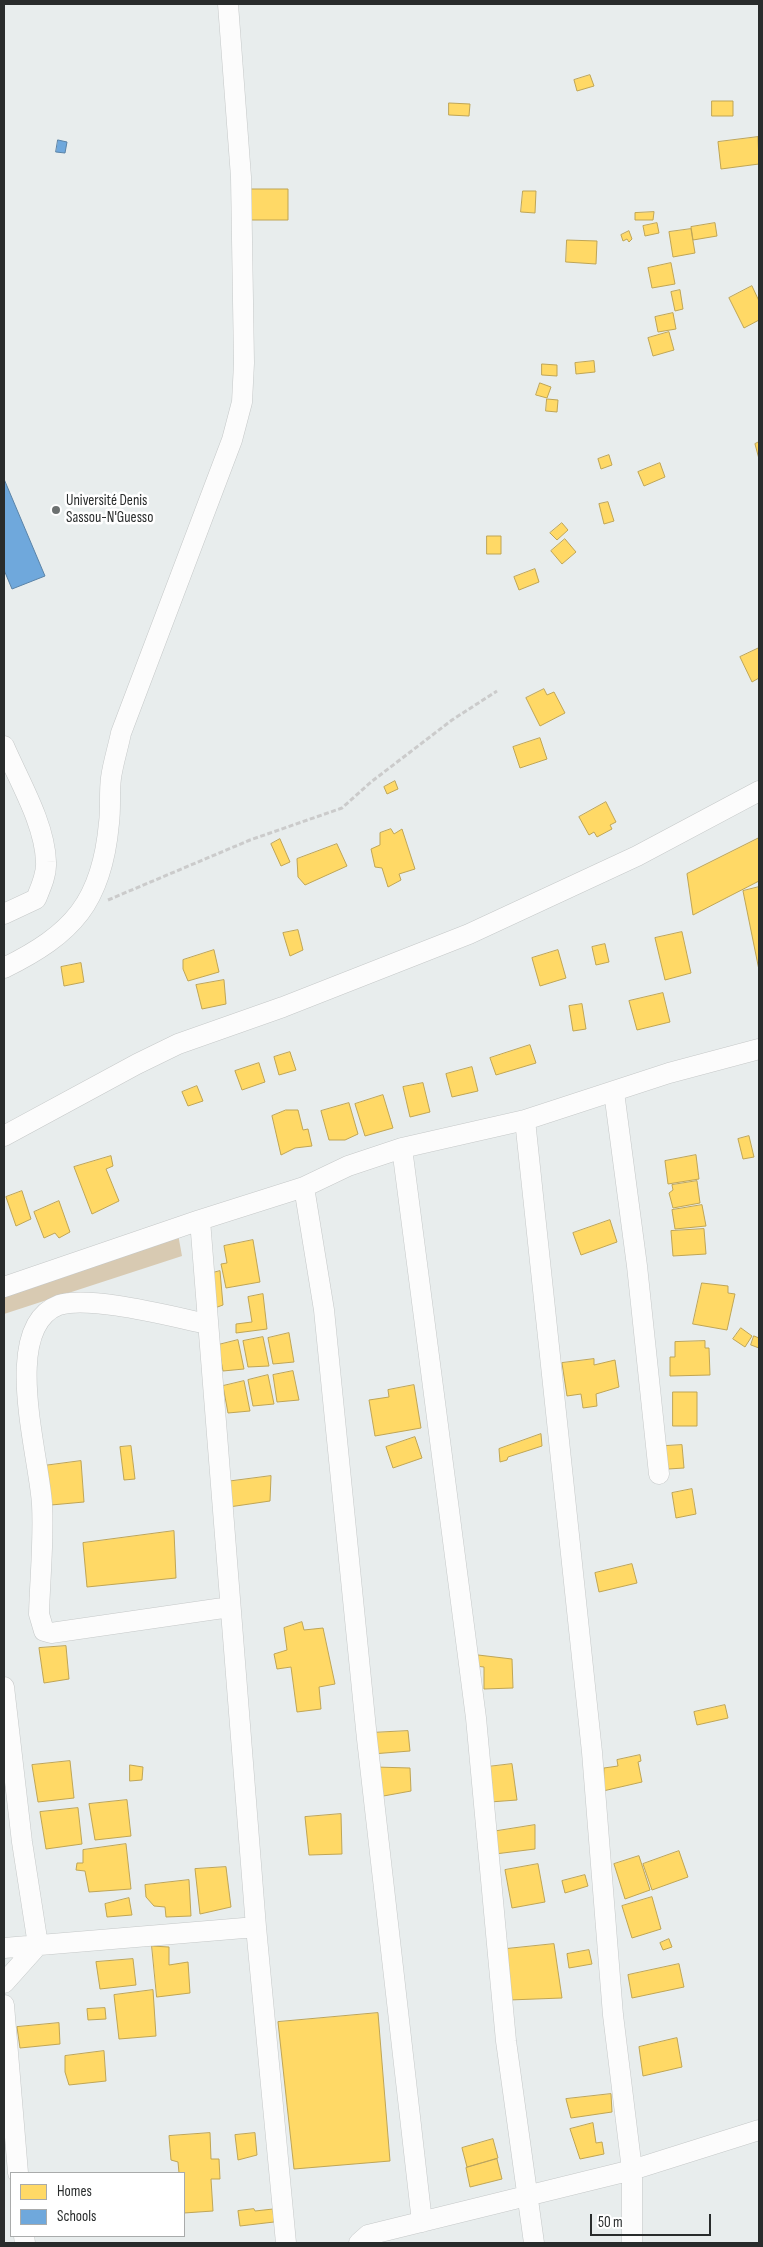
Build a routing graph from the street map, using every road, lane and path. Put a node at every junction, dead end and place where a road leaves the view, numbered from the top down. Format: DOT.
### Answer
graph roads {
  1 [pos="228,4"];
  2 [pos="497,691"];
  3 [pos="4,746"];
  4 [pos="759,791"];
  5 [pos="82,911"];
  6 [pos="4,914"];
  7 [pos="4,968"];
  8 [pos="759,1049"];
  9 [pos="614,1092"];
  10 [pos="525,1120"];
  11 [pos="4,1136"];
  12 [pos="402,1148"];
  13 [pos="304,1187"];
  14 [pos="200,1220"];
  15 [pos="4,1287"];
  16 [pos="208,1324"];
  17 [pos="659,1474"];
  18 [pos="230,1607"];
  19 [pos="4,1686"];
  20 [pos="256,1927"];
  21 [pos="38,1945"];
  22 [pos="4,1948"];
  23 [pos="4,1983"];
  24 [pos="4,2005"];
  25 [pos="759,2130"];
  26 [pos="632,2170"];
  27 [pos="18,2172"];
  28 [pos="528,2195"];
  29 [pos="422,2222"];
  30 [pos="286,2243"];
  31 [pos="359,2243"];
  32 [pos="534,2243"];
  33 [pos="632,2243"];
  1 -- 5 [label="street"];
  2 -- 5 [label="path"];
  3 -- 6 [label="street"];
  4 -- 11 [label="street"];
  5 -- 7 [label="street"];
  8 -- 9 [label="street"];
  9 -- 10 [label="street"];
  9 -- 17 [label="street"];
  10 -- 12 [label="street"];
  10 -- 26 [label="street"];
  12 -- 13 [label="street"];
  12 -- 28 [label="street"];
  13 -- 14 [label="street"];
  13 -- 29 [label="street"];
  14 -- 15 [label="street"];
  14 -- 16 [label="street"];
  16 -- 18 [label="street"];
  16 -- 18 [label="street"];
  18 -- 20 [label="street"];
  19 -- 21 [label="street"];
  20 -- 21 [label="street"];
  20 -- 30 [label="street"];
  21 -- 22 [label="street"];
  21 -- 23 [label="street"];
  24 -- 27 [label="street"];
  25 -- 26 [label="street"];
  26 -- 28 [label="street"];
  26 -- 33 [label="street"];
  28 -- 29 [label="street"];
  28 -- 32 [label="street"];
  29 -- 31 [label="street"];
}
